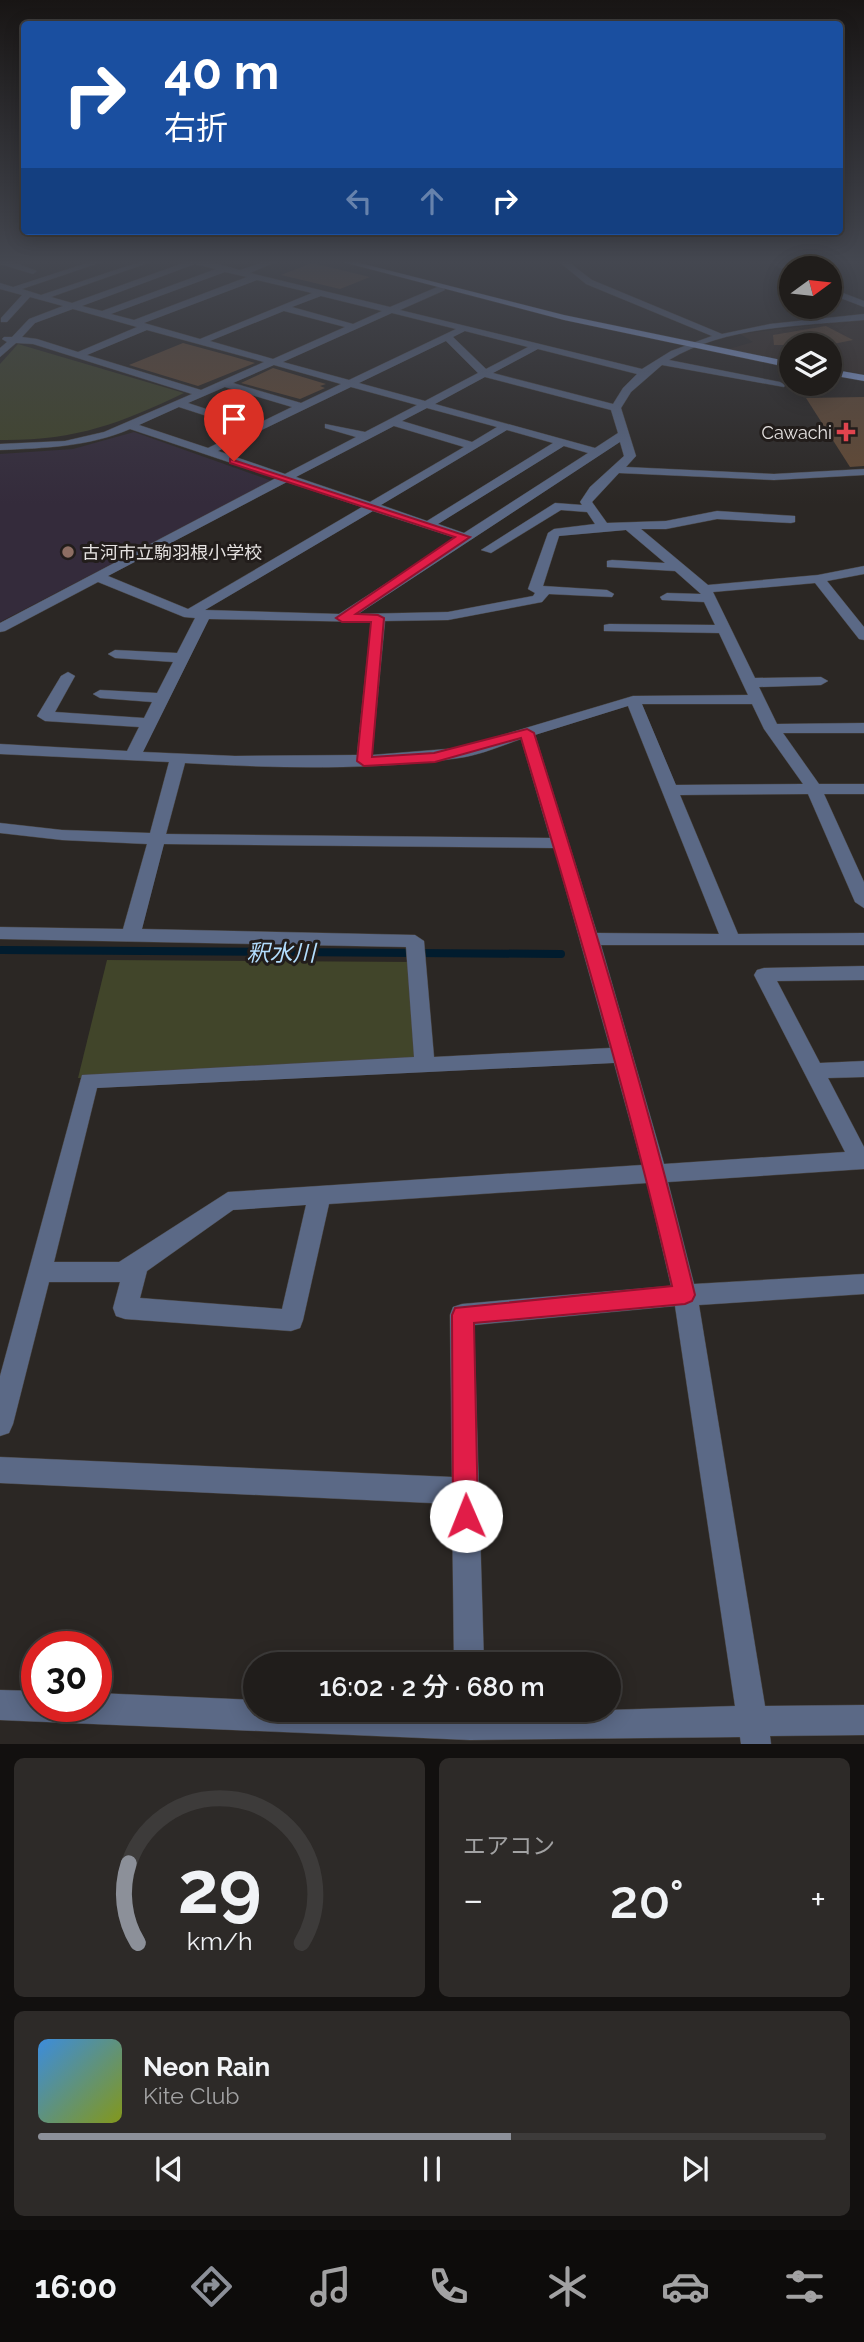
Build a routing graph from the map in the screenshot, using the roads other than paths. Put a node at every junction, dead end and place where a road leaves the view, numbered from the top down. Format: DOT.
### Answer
graph roads {
  1 [pos="35,341"];
  2 [pos="111,341"];
  3 [pos="203,341"];
  4 [pos="323,341"];
  5 [pos="438,341"];
  6 [pos="452,341"];
  7 [pos="523,341"];
  8 [pos="669,341"];
  9 [pos="701,341"];
  10 [pos="539,345"];
  11 [pos="689,346"];
  12 [pos="78,355"];
  13 [pos="276,362"];
  14 [pos="662,362"];
  15 [pos="779,363"];
  16 [pos="645,373"];
  17 [pos="485,374"];
  18 [pos="842,374"];
  19 [pos="864,378"];
  20 [pos="225,384"];
  21 [pos="351,384"];
  22 [pos="779,385"];
  23 [pos="203,394"];
  24 [pos="180,404"];
  25 [pos="428,404"];
  26 [pos="303,407"];
  27 [pos="615,408"];
  28 [pos="394,422"];
  29 [pos="131,426"];
  30 [pos="329,426"];
  31 [pos="507,426"];
  32 [pos="257,429"];
  33 [pos="623,435"];
  34 [pos="367,436"];
  35 [pos="563,442"];
  36 [pos="472,446"];
  37 [pos="0,447"];
  38 [pos="208,452"];
  39 [pos="597,452"];
  40 [pos="618,470"];
  41 [pos="864,472"];
  42 [pos="285,478"];
  43 [pos="370,506"];
  44 [pos="591,509"];
  45 [pos="791,519"];
  46 [pos="429,525"];
  47 [pos="629,526"];
  48 [pos="603,527"];
  49 [pos="464,537"];
  50 [pos="487,550"];
  51 [pos="612,564"];
  52 [pos="676,567"];
  53 [pos="864,570"];
  54 [pos="99,577"];
  55 [pos="818,579"];
  56 [pos="545,590"];
  57 [pos="707,593"];
  58 [pos="607,594"];
  59 [pos="667,597"];
  60 [pos="196,615"];
  61 [pos="342,618"];
  62 [pos="378,618"];
  63 [pos="0,628"];
  64 [pos="609,628"];
  65 [pos="725,629"];
  66 [pos="864,636"];
  67 [pos="115,654"];
  68 [pos="182,658"];
  69 [pos="68,676"];
  70 [pos="821,681"];
  71 [pos="750,683"];
  72 [pos="100,694"];
  73 [pos="162,698"];
  74 [pos="758,699"];
  75 [pos="633,700"];
  76 [pos="149,723"];
  77 [pos="864,728"];
  78 [pos="772,729"];
  79 [pos="527,733"];
  80 [pos="0,749"];
  81 [pos="132,757"];
  82 [pos="178,759"];
  83 [pos="364,761"];
  84 [pos="814,789"];
  85 [pos="864,789"];
  86 [pos="668,790"];
  87 [pos="0,828"];
  88 [pos="156,839"];
  89 [pos="561,843"];
  90 [pos="864,902"];
  91 [pos="0,933"];
  92 [pos="131,935"];
  93 [pos="590,939"];
  94 [pos="864,939"];
  95 [pos="731,940"];
  96 [pos="864,973"];
  97 [pos="622,1055"];
  98 [pos="425,1065"];
  99 [pos="864,1069"];
  100 [pos="814,1071"];
  101 [pos="862,1160"];
  102 [pos="655,1172"];
  103 [pos="320,1194"];
  104 [pos="136,1265"];
  105 [pos="40,1272"];
  106 [pos="864,1284"];
  107 [pos="685,1295"];
  108 [pos="0,1424"];
  109 [pos="0,1470"];
  110 [pos="465,1491"];
  111 [pos="469,1652"];
  112 [pos="0,1704"];
  113 [pos="21,1705"];
  114 [pos="112,1708"];
  115 [pos="243,1711"];
  116 [pos="864,1720"];
  117 [pos="559,1722"];
  118 [pos="755,1733"];
  1 -- 12 [label="street"];
  2 -- 12 [label="street"];
  3 -- 13 [label="street"];
  4 -- 13 [label="street"];
  5 -- 21 [label="street"];
  6 -- 17 [label="street"];
  7 -- 10 [label="street"];
  8 -- 11 [label="main road"];
  9 -- 11 [label="street"];
  10 -- 16 [label="street"];
  10 -- 17 [label="street"];
  11 -- 14 [label="street"];
  11 -- 15 [label="main road"];
  12 -- 23 [label="street"];
  13 -- 20 [label="street"];
  13 -- 21 [label="street"];
  14 -- 16 [label="street"];
  14 -- 22 [label="street"];
  16 -- 27 [label="street"];
  17 -- 25 [label="street"];
  17 -- 27 [label="street"];
  18 -- 19 [label="main road"];
  20 -- 23 [label="street"];
  20 -- 26 [label="street"];
  21 -- 25 [label="street"];
  21 -- 26 [label="street"];
  23 -- 24 [label="street"];
  24 -- 29 [label="street"];
  24 -- 32 [label="street"];
  25 -- 28 [label="street"];
  25 -- 31 [label="street"];
  26 -- 32 [label="street"];
  27 -- 33 [label="street"];
  28 -- 34 [label="street"];
  28 -- 36 [label="street"];
  29 -- 37 [label="street"];
  29 -- 38 [label="street"];
  30 -- 34 [label="street"];
  31 -- 35 [label="street"];
  31 -- 36 [label="street"];
  32 -- 38 [label="street"];
  33 -- 39 [label="street"];
  33 -- 40 [label="street"];
  34 -- 42 [label="street"];
  35 -- 39 [label="street"];
  35 -- 46 [label="street"];
  36 -- 43 [label="street"];
  38 -- 42 [label="street"];
  39 -- 49 [label="street"];
  40 -- 41 [label="street"];
  40 -- 44 [label="street"];
  42 -- 43 [label="street"];
  42 -- 54 [label="street"];
  43 -- 46 [label="street"];
  43 -- 60 [label="street"];
  44 -- 48 [label="street"];
  44 -- 50 [label="street"];
  45 -- 47 [label="street"];
  46 -- 49 [label="street"];
  47 -- 48 [label="street"];
  47 -- 52 [label="street"];
  48 -- 56 [label="street"];
  49 -- 61 [label="street"];
  51 -- 52 [label="street"];
  52 -- 57 [label="street"];
  53 -- 55 [label="street"];
  54 -- 60 [label="street"];
  54 -- 63 [label="street"];
  55 -- 57 [label="street"];
  55 -- 66 [label="street"];
  56 -- 58 [label="street"];
  56 -- 62 [label="street"];
  57 -- 59 [label="street"];
  57 -- 65 [label="street"];
  60 -- 61 [label="street"];
  60 -- 68 [label="street"];
  61 -- 62 [label="street"];
  62 -- 83 [label="street"];
  64 -- 65 [label="street"];
  65 -- 71 [label="street"];
  67 -- 68 [label="street"];
  68 -- 73 [label="street"];
  69 -- 76 [label="street"];
  70 -- 71 [label="street"];
  71 -- 74 [label="street"];
  72 -- 73 [label="street"];
  73 -- 76 [label="street"];
  74 -- 75 [label="street"];
  74 -- 78 [label="street"];
  75 -- 79 [label="street"];
  75 -- 86 [label="street"];
  76 -- 81 [label="street"];
  77 -- 78 [label="street"];
  78 -- 84 [label="street"];
  79 -- 83 [label="street"];
  79 -- 89 [label="street"];
  80 -- 81 [label="street"];
  81 -- 82 [label="street"];
  82 -- 83 [label="street"];
  82 -- 88 [label="street"];
  84 -- 85 [label="street"];
  84 -- 86 [label="street"];
  84 -- 90 [label="street"];
  86 -- 95 [label="street"];
  87 -- 88 [label="street"];
  88 -- 89 [label="street"];
  88 -- 92 [label="street"];
  89 -- 93 [label="street"];
  91 -- 92 [label="street"];
  92 -- 98 [label="street"];
  93 -- 95 [label="street"];
  93 -- 97 [label="street"];
  94 -- 95 [label="street"];
  96 -- 100 [label="street"];
  97 -- 98 [label="street"];
  97 -- 102 [label="street"];
  98 -- 105 [label="street"];
  99 -- 100 [label="street"];
  100 -- 101 [label="street"];
  101 -- 102 [label="street"];
  102 -- 103 [label="street"];
  102 -- 107 [label="street"];
  103 -- 104 [label="street"];
  103 -- 104 [label="street"];
  104 -- 105 [label="street"];
  105 -- 108 [label="street"];
  106 -- 107 [label="street"];
  107 -- 110 [label="street"];
  107 -- 118 [label="street"];
  109 -- 110 [label="street"];
  110 -- 111 [label="street"];
  112 -- 113 [label="street"];
  114 -- 115 [label="street"];
  116 -- 118 [label="street"];
  117 -- 118 [label="street"];
}
